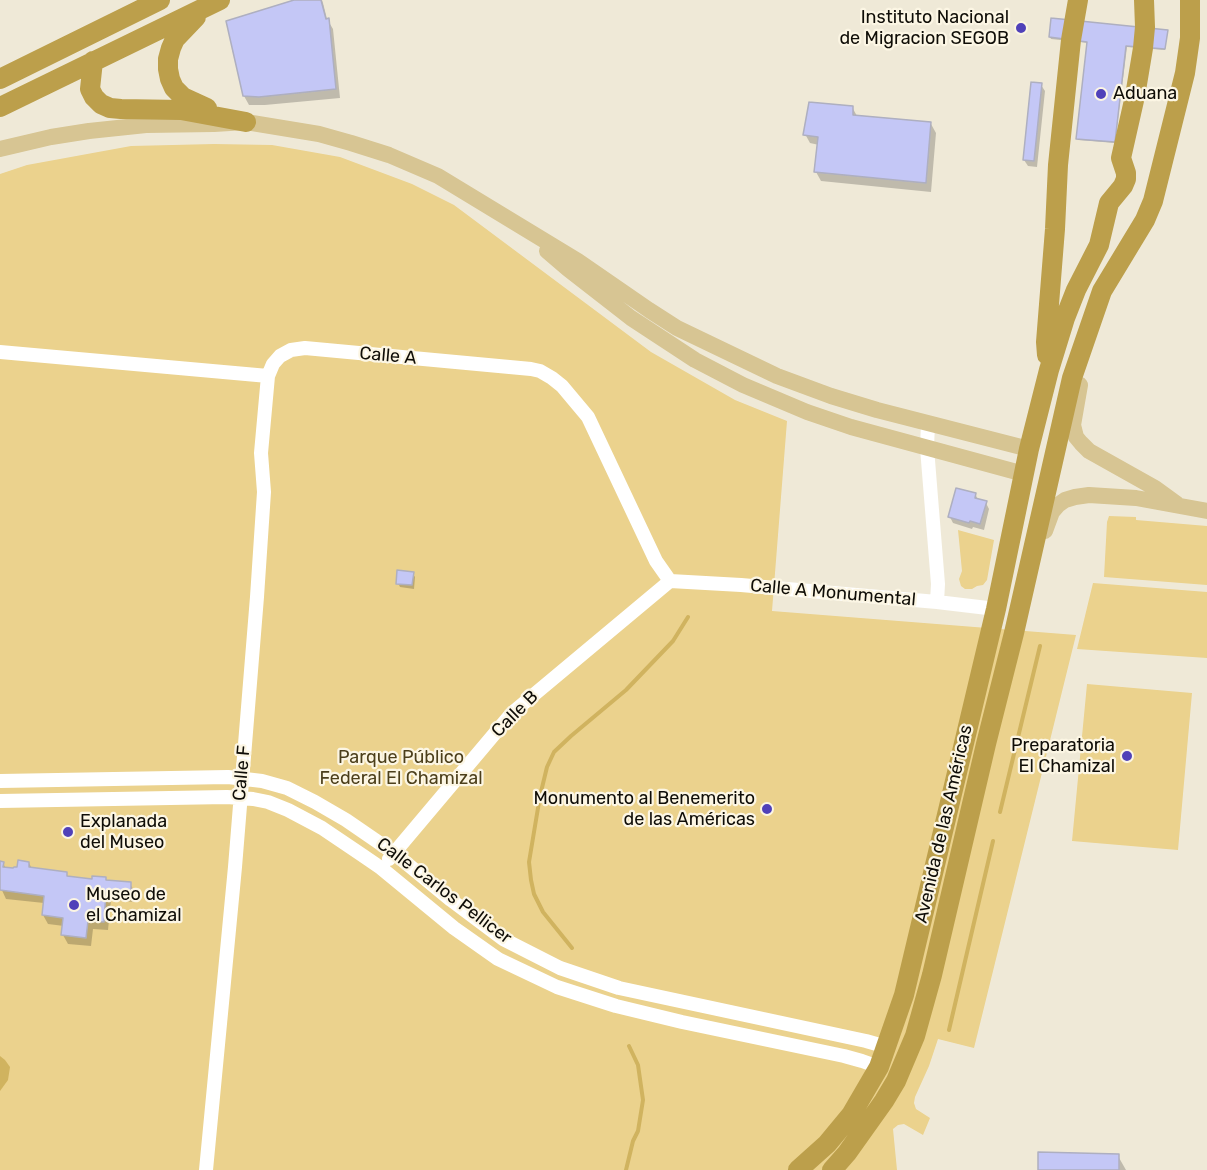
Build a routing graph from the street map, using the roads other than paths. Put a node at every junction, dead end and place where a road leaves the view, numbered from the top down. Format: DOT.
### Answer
graph roads {
  1 [pos="160,0"];
  2 [pos="1078,0"];
  3 [pos="1144,0"];
  4 [pos="1190,0"];
  5 [pos="214,3"];
  6 [pos="93,62"];
  7 [pos="0,79"];
  8 [pos="0,107"];
  9 [pos="246,122"];
  10 [pos="0,149"];
  11 [pos="522,228"];
  12 [pos="1083,345"];
  13 [pos="0,352"];
  14 [pos="1049,370"];
  15 [pos="268,376"];
  16 [pos="928,423"];
  17 [pos="927,448"];
  18 [pos="1029,449"];
  19 [pos="1024,474"];
  20 [pos="1180,507"];
  21 [pos="1207,511"];
  22 [pos="669,581"];
  23 [pos="937,602"];
  24 [pos="996,609"];
  25 [pos="1018,612"];
  26 [pos="986,744"];
  27 [pos="242,778"];
  28 [pos="0,781"];
  29 [pos="240,798"];
  30 [pos="0,801"];
  31 [pos="394,853"];
  32 [pos="381,868"];
  33 [pos="886,1047"];
  34 [pos="879,1067"];
  35 [pos="206,1170"];
  36 [pos="798,1170"];
  37 [pos="832,1170"];
  1 -- 7 [label="highway"];
  2 -- 14 [label="highway"];
  3 -- 14 [label="highway, Avenida de las Américas"];
  4 -- 12 [label="highway, Avenida de las Américas"];
  5 -- 6 [label="highway"];
  5 -- 9 [label="highway"];
  6 -- 8 [label="highway"];
  6 -- 9 [label="highway"];
  9 -- 10 [label="main road"];
  9 -- 11 [label="main road"];
  11 -- 16 [label="main road"];
  11 -- 17 [label="main road"];
  12 -- 20 [label="main road"];
  12 -- 25 [label="highway, Avenida de las Américas"];
  13 -- 15 [label="street"];
  14 -- 18 [label="highway, Avenida de las Américas"];
  15 -- 22 [label="street, Calle A"];
  15 -- 27 [label="street, Calle F"];
  16 -- 17 [label="street"];
  16 -- 18 [label="main road"];
  17 -- 19 [label="main road"];
  17 -- 23 [label="street"];
  18 -- 19 [label="highway, Avenida de las Américas"];
  19 -- 24 [label="highway, Avenida de las Américas"];
  20 -- 21 [label="main road"];
  20 -- 25 [label="main road"];
  22 -- 23 [label="street, Calle A Monumental"];
  22 -- 31 [label="street, Calle B"];
  23 -- 24 [label="street, Calle A Monumental"];
  24 -- 26 [label="highway"];
  24 -- 33 [label="highway, Avenida de las Américas"];
  25 -- 26 [label="highway, Avenida de las Américas"];
  26 -- 37 [label="highway, Avenida de las Américas"];
  27 -- 28 [label="street, Calle Carlos Pellicer"];
  27 -- 29 [label="street, Calle F"];
  27 -- 31 [label="street, Calle Carlos Pellicer"];
  29 -- 30 [label="street, Calle Carlos Pellicer"];
  29 -- 32 [label="street, Calle Carlos Pellicer"];
  29 -- 35 [label="street, Calle F"];
  31 -- 32 [label="street, Calle B"];
  31 -- 33 [label="street, Calle Carlos Pellicer"];
  32 -- 34 [label="street, Calle Carlos Pellicer"];
  33 -- 34 [label="highway, Avenida de las Américas"];
  34 -- 36 [label="highway, Avenida de las Américas"];
}
